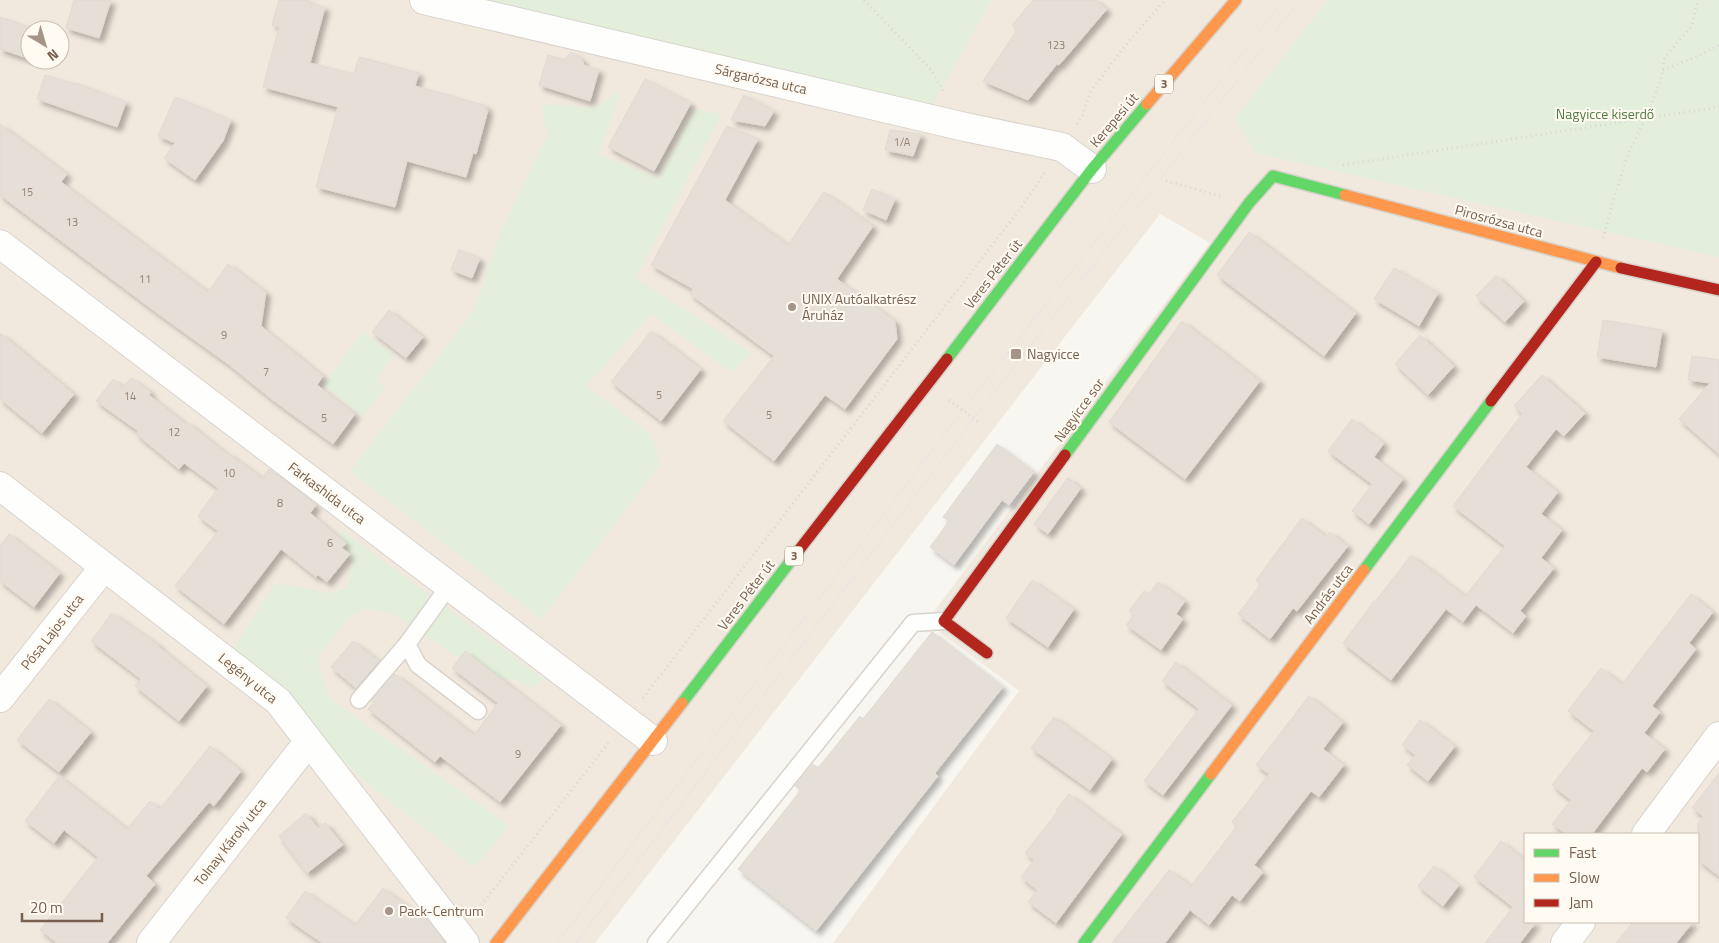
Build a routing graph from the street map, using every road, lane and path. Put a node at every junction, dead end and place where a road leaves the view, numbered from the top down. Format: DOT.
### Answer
graph roads {
  1 [pos="424,0"];
  2 [pos="864,0"];
  3 [pos="1165,0"];
  4 [pos="1236,0"];
  5 [pos="1698,0"];
  6 [pos="1719,45"];
  7 [pos="1663,70"];
  8 [pos="1719,106"];
  9 [pos="1646,118"];
  10 [pos="965,127"];
  11 [pos="1062,147"];
  12 [pos="1342,165"];
  13 [pos="1092,169"];
  14 [pos="1273,176"];
  15 [pos="1166,181"];
  16 [pos="1249,203"];
  17 [pos="0,244"];
  18 [pos="1596,262"];
  19 [pos="1719,290"];
  20 [pos="949,400"];
  21 [pos="981,424"];
  22 [pos="0,486"];
  23 [pos="104,567"];
  24 [pos="449,586"];
  25 [pos="944,621"];
  26 [pos="407,644"];
  27 [pos="987,652"];
  28 [pos="0,698"];
  29 [pos="359,700"];
  30 [pos="478,711"];
  31 [pos="625,721"];
  32 [pos="1719,736"];
  33 [pos="309,741"];
  34 [pos="653,741"];
  35 [pos="1647,833"];
  36 [pos="1580,923"];
  37 [pos="462,938"];
  38 [pos="151,943"];
  39 [pos="496,943"];
  40 [pos="656,943"];
  41 [pos="1084,943"];
  42 [pos="1565,943"];
  1 -- 10 [label="street, Sárgarózsa utca"];
  2 -- 10 [label="path"];
  3 -- 11 [label="path"];
  4 -- 13 [label="street, Kerepesi út / 3"];
  5 -- 7 [label="path"];
  6 -- 7 [label="path"];
  7 -- 9 [label="path"];
  8 -- 9 [label="path"];
  9 -- 12 [label="path"];
  9 -- 18 [label="path"];
  10 -- 11 [label="street, Sárgarózsa utca"];
  11 -- 13 [label="street, Sárgarózsa utca"];
  11 -- 31 [label="path"];
  13 -- 34 [label="street, Veres Péter út / 3"];
  14 -- 16 [label="street, Nagyicce sor"];
  14 -- 18 [label="street, Pirosrózsa utca"];
  15 -- 16 [label="path"];
  16 -- 25 [label="street, Nagyicce sor"];
  17 -- 24 [label="street, Farkashida utca"];
  18 -- 19 [label="street, Pirosrózsa utca"];
  18 -- 41 [label="street, András utca"];
  20 -- 21 [label="path"];
  22 -- 23 [label="street, Legény utca"];
  23 -- 28 [label="street, Pósa Lajos utca"];
  23 -- 33 [label="street, Legény utca"];
  24 -- 26 [label="lane"];
  24 -- 31 [label="street, Farkashida utca"];
  25 -- 27 [label="street"];
  25 -- 40 [label="lane"];
  26 -- 29 [label="lane"];
  26 -- 30 [label="lane"];
  31 -- 34 [label="street, Farkashida utca"];
  31 -- 37 [label="path"];
  32 -- 35 [label="street"];
  33 -- 37 [label="street, Legény utca"];
  33 -- 38 [label="street, Tolnay Károly utca"];
  34 -- 39 [label="street, Veres Péter út / 3"];
  36 -- 42 [label="street"];
}
